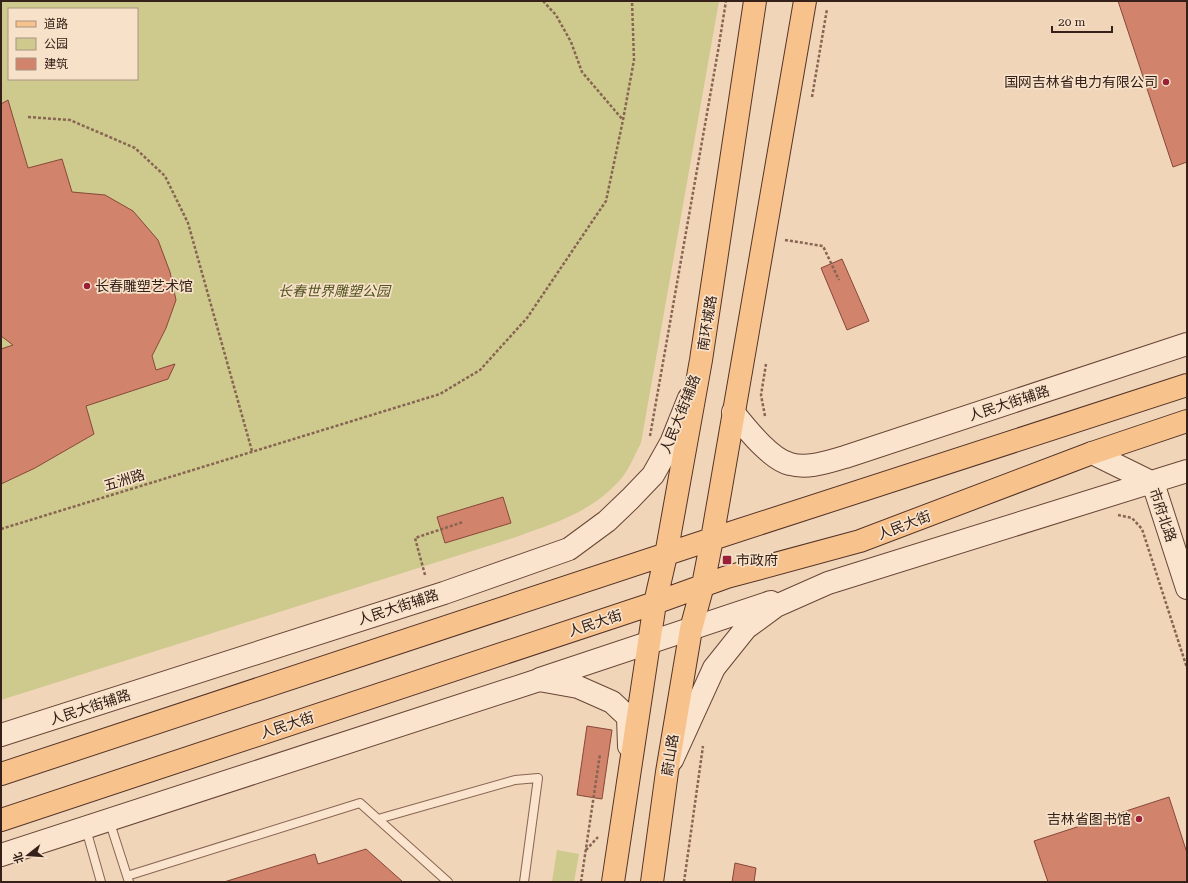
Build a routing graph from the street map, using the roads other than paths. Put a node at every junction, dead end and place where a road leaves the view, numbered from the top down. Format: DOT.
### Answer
graph roads {
  1 [pos="755,1"];
  2 [pos="805,1"];
  3 [pos="1187,344"];
  4 [pos="701,360"];
  5 [pos="1187,385"];
  6 [pos="733,412"];
  7 [pos="1187,422"];
  8 [pos="1092,454"];
  9 [pos="1187,471"];
  10 [pos="1153,483"];
  11 [pos="712,539"];
  12 [pos="666,555"];
  13 [pos="828,583"];
  14 [pos="703,585"];
  15 [pos="1187,588"];
  16 [pos="655,603"];
  17 [pos="691,629"];
  18 [pos="649,643"];
  19 [pos="539,680"];
  20 [pos="1,735"];
  21 [pos="631,771"];
  22 [pos="667,772"];
  23 [pos="1,774"];
  24 [pos="109,819"];
  25 [pos="378,819"];
  26 [pos="1,820"];
  27 [pos="85,827"];
  28 [pos="1,855"];
  29 [pos="128,879"];
  30 [pos="101,882"];
  31 [pos="448,882"];
  32 [pos="524,882"];
  33 [pos="613,882"];
  34 [pos="652,882"];
  1 -- 4 [label="main road, 南环城路"];
  2 -- 6 [label="main road"];
  3 -- 6 [label="main road, 人民大街辅路"];
  4 -- 12 [label="main road, 南环城路"];
  4 -- 20 [label="main road, 人民大街辅路"];
  5 -- 11 [label="main road"];
  6 -- 11 [label="main road"];
  7 -- 8 [label="main road, 人民大街"];
  8 -- 10 [label="main road, 市府北路"];
  8 -- 14 [label="main road, 人民大街"];
  9 -- 10 [label="main road"];
  10 -- 13 [label="main road"];
  10 -- 15 [label="main road, 市府北路"];
  11 -- 12 [label="main road"];
  11 -- 14 [label="main road"];
  12 -- 16 [label="main road, 南环城路"];
  12 -- 23 [label="main road"];
  13 -- 17 [label="main road"];
  13 -- 22 [label="main road"];
  14 -- 16 [label="main road, 人民大街"];
  14 -- 17 [label="main road"];
  16 -- 18 [label="main road, 南环城路"];
  16 -- 26 [label="main road, 人民大街"];
  17 -- 18 [label="main road"];
  17 -- 22 [label="main road, 蔚山路"];
  18 -- 19 [label="main road"];
  18 -- 21 [label="main road"];
  19 -- 21 [label="main road"];
  19 -- 24 [label="main road"];
  21 -- 33 [label="main road"];
  22 -- 34 [label="main road, 蔚山路"];
  24 -- 27 [label="main road"];
  24 -- 29 [label="lane"];
  25 -- 29 [label="lane"];
  25 -- 31 [label="lane"];
  25 -- 32 [label="lane"];
  27 -- 28 [label="main road"];
  27 -- 30 [label="lane"];
}
